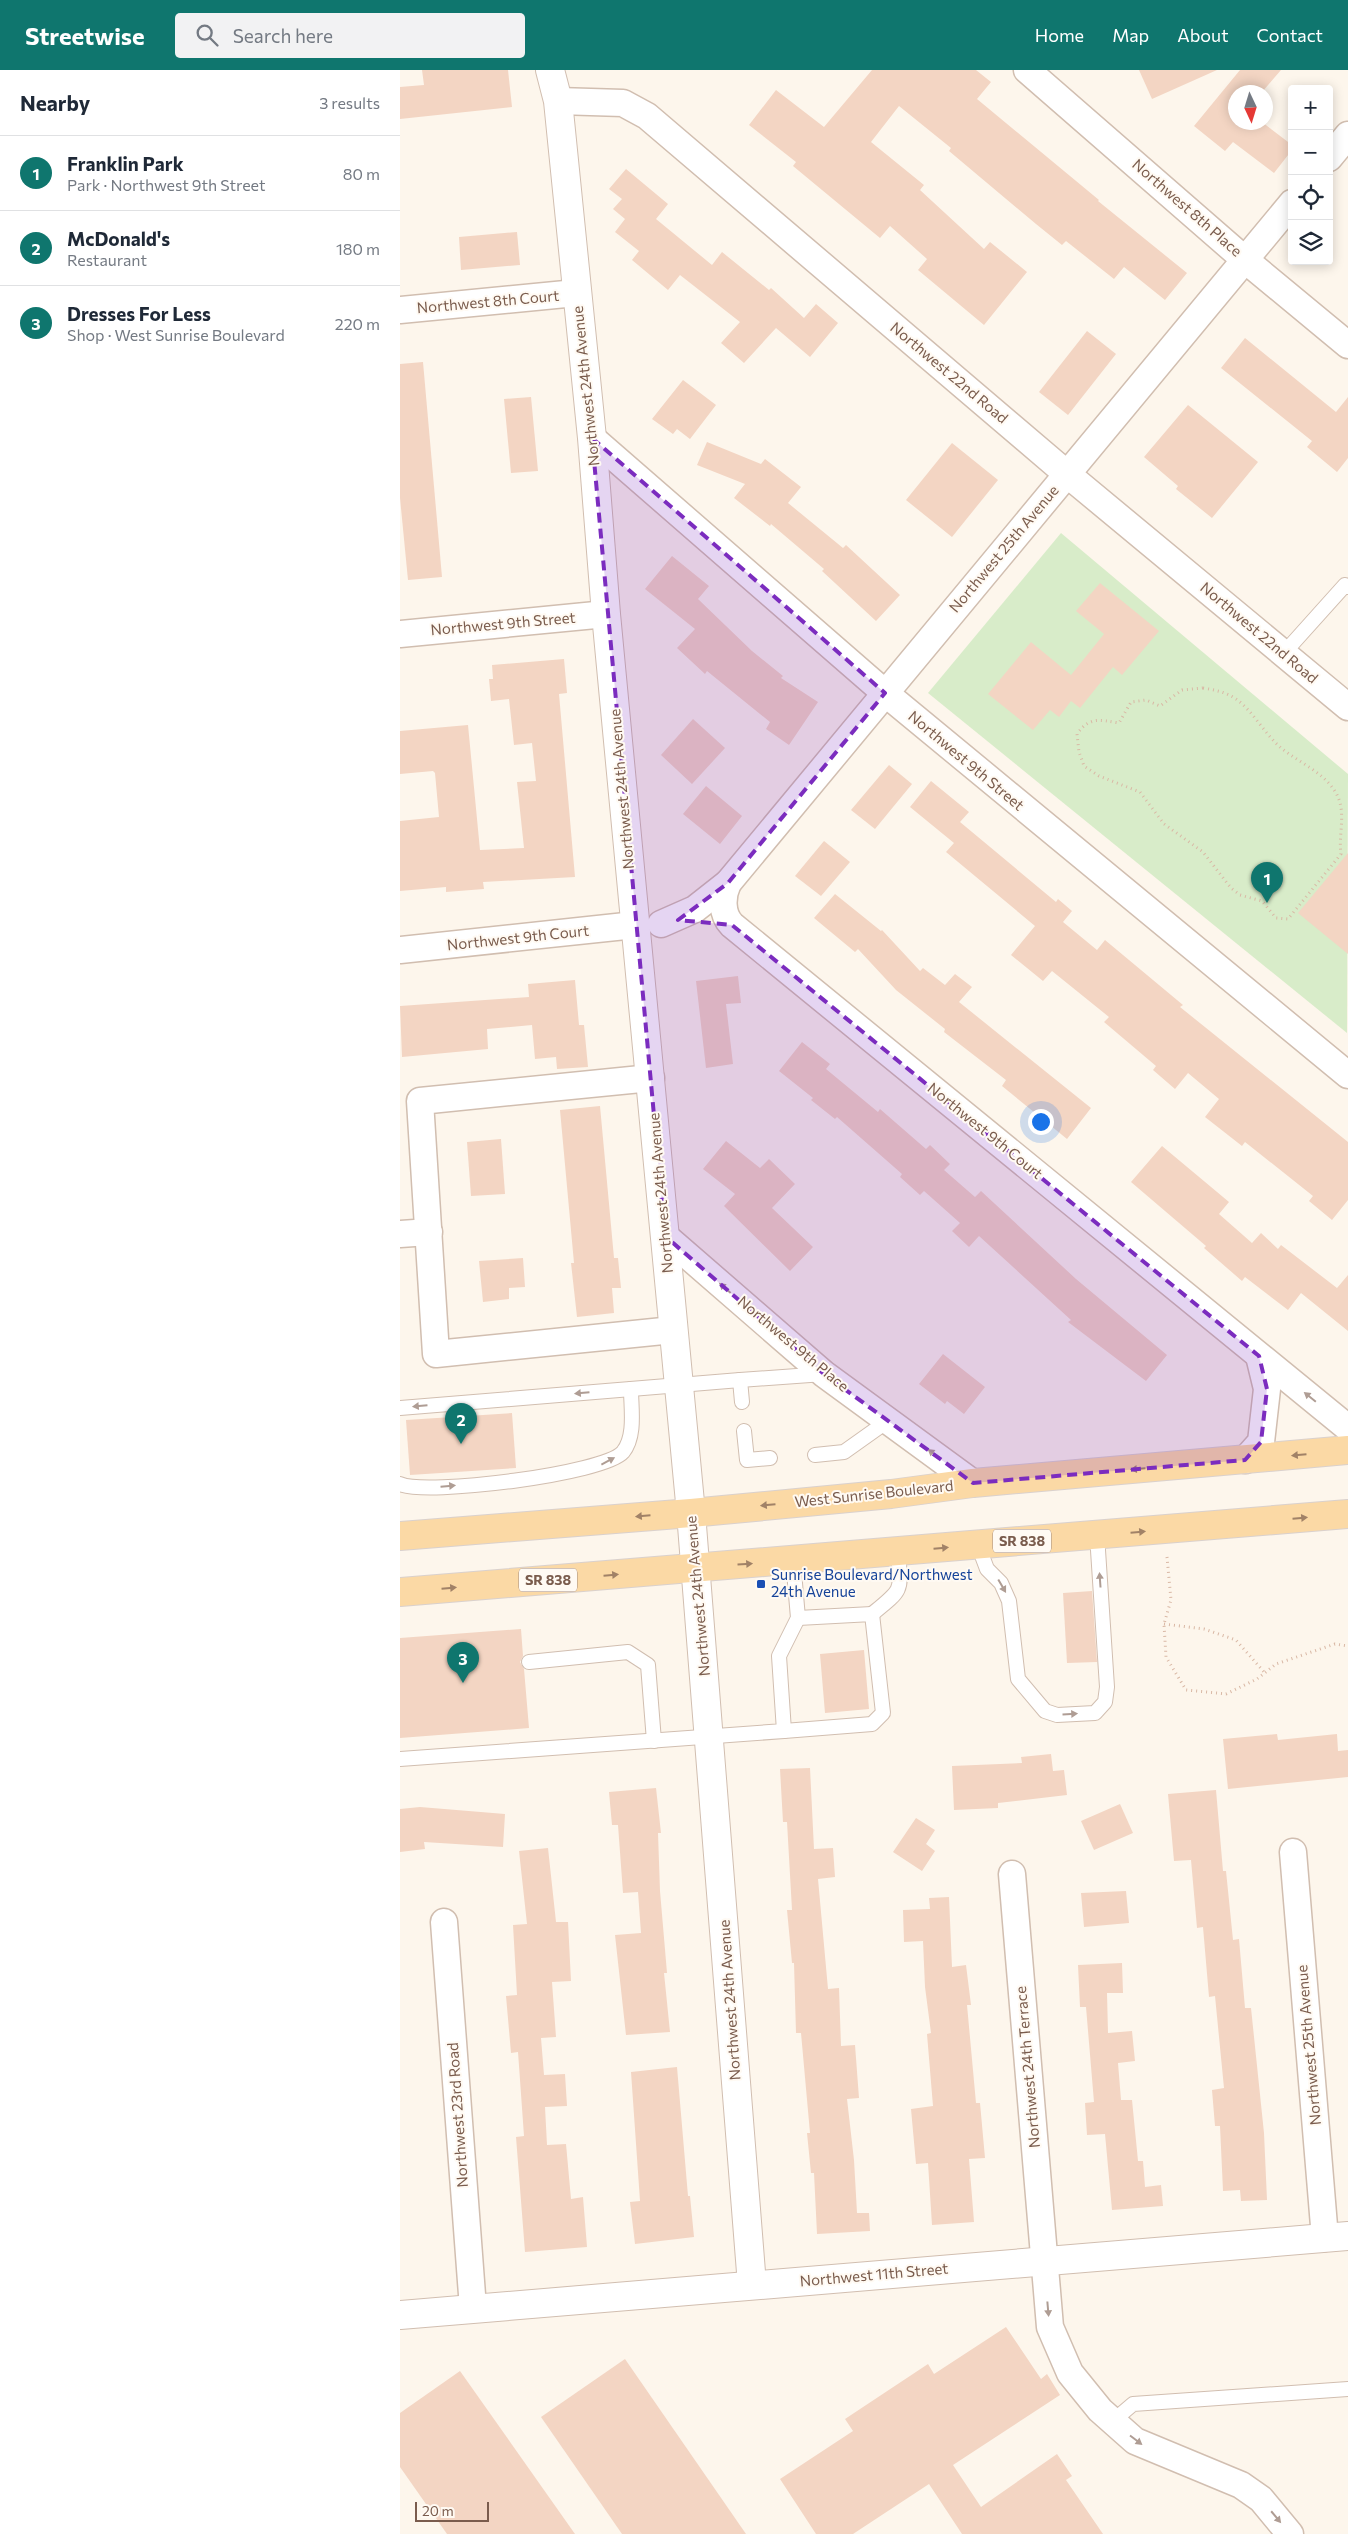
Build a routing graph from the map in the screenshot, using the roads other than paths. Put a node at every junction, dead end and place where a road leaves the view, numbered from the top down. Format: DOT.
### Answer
graph roads {
  1 [pos="550,70"];
  2 [pos="1027,70"];
  3 [pos="558,101"];
  4 [pos="1348,135"];
  5 [pos="1333,153"];
  6 [pos="1288,208"];
  7 [pos="1244,259"];
  8 [pos="576,294"];
  9 [pos="400,310"];
  10 [pos="1348,345"];
  11 [pos="592,438"];
  12 [pos="1067,474"];
  13 [pos="1348,587"];
  14 [pos="606,614"];
  15 [pos="400,634"];
  16 [pos="1284,654"];
  17 [pos="885,693"];
  18 [pos="1348,707"];
  19 [pos="726,891"];
  20 [pos="648,924"];
  21 [pos="732,924"];
  22 [pos="400,950"];
  23 [pos="1348,1075"];
  24 [pos="651,1078"];
  25 [pos="429,1232"];
  26 [pos="400,1234"];
  27 [pos="665,1236"];
  28 [pos="673,1330"];
  29 [pos="1260,1356"];
  30 [pos="824,1374"];
  31 [pos="740,1380"];
  32 [pos="678,1383"];
  33 [pos="631,1389"];
  34 [pos="742,1402"];
  35 [pos="400,1408"];
  36 [pos="889,1420"];
  37 [pos="1348,1428"];
  38 [pos="744,1431"];
  39 [pos="1348,1450"];
  40 [pos="815,1454"];
  41 [pos="770,1458"];
  42 [pos="1245,1460"];
  43 [pos="973,1483"];
  44 [pos="400,1484"];
  45 [pos="691,1512"];
  46 [pos="1348,1514"];
  47 [pos="1098,1535"];
  48 [pos="400,1536"];
  49 [pos="978,1545"];
  50 [pos="898,1552"];
  51 [pos="794,1560"];
  52 [pos="696,1567"];
  53 [pos="400,1592"];
  54 [pos="872,1614"];
  55 [pos="798,1618"];
  56 [pos="529,1662"];
  57 [pos="784,1731"];
  58 [pos="709,1737"];
  59 [pos="654,1741"];
  60 [pos="400,1759"];
  61 [pos="1293,1852"];
  62 [pos="1012,1874"];
  63 [pos="444,1922"];
  64 [pos="1337,2237"];
  65 [pos="1044,2261"];
  66 [pos="752,2285"];
  67 [pos="473,2308"];
  68 [pos="400,2314"];
  69 [pos="1348,2389"];
  70 [pos="1113,2421"];
  71 [pos="1290,2534"];
  1 -- 3 [label="street"];
  2 -- 7 [label="street, Northwest 8th Place"];
  3 -- 8 [label="street, Northwest 24th Avenue"];
  3 -- 12 [label="street, Northwest 22nd Road"];
  4 -- 5 [label="street"];
  6 -- 7 [label="street, Northwest 25th Avenue"];
  7 -- 10 [label="street, Northwest 8th Place"];
  7 -- 12 [label="street, Northwest 25th Avenue"];
  8 -- 9 [label="street, Northwest 8th Court"];
  8 -- 11 [label="street, Northwest 24th Avenue"];
  11 -- 14 [label="street, Northwest 24th Avenue"];
  11 -- 17 [label="street, Northwest 9th Street"];
  12 -- 16 [label="street, Northwest 22nd Road"];
  12 -- 17 [label="street, Northwest 25th Avenue"];
  13 -- 16 [label="lane"];
  14 -- 15 [label="street, Northwest 9th Street"];
  14 -- 20 [label="street, Northwest 24th Avenue"];
  16 -- 18 [label="street, Northwest 22nd Road"];
  17 -- 19 [label="street, Northwest 25th Avenue"];
  17 -- 23 [label="street, Northwest 9th Street"];
  19 -- 20 [label="street, Northwest 9th Court"];
  19 -- 21 [label="street"];
  20 -- 21 [label="street"];
  20 -- 22 [label="street, Northwest 9th Court"];
  20 -- 24 [label="street, Northwest 24th Avenue"];
  21 -- 29 [label="street, Northwest 9th Court"];
  24 -- 25 [label="street"];
  24 -- 27 [label="street, Northwest 24th Avenue"];
  25 -- 26 [label="street"];
  25 -- 28 [label="street"];
  27 -- 28 [label="street, Northwest 24th Avenue"];
  30 -- 27 [label="street, Northwest 9th Place, one-way"];
  28 -- 32 [label="street, Northwest 24th Avenue"];
  37 -- 29 [label="street, Northwest 9th Court, one-way"];
  29 -- 42 [label="street"];
  30 -- 31 [label="lane"];
  30 -- 36 [label="street, Northwest 9th Place"];
  31 -- 32 [label="lane"];
  31 -- 34 [label="lane"];
  32 -- 33 [label="lane"];
  32 -- 45 [label="street, Northwest 24th Avenue"];
  33 -- 35 [label="lane, one-way"];
  44 -- 33 [label="lane, one-way"];
  36 -- 40 [label="lane"];
  43 -- 36 [label="street, Northwest 9th Place, one-way"];
  38 -- 41 [label="lane"];
  39 -- 42 [label="main road, West Sunrise Boulevard, one-way"];
  42 -- 43 [label="main road, West Sunrise Boulevard, one-way"];
  43 -- 45 [label="main road, West Sunrise Boulevard, one-way"];
  45 -- 48 [label="main road, West Sunrise Boulevard, one-way"];
  45 -- 52 [label="street, Northwest 24th Avenue"];
  47 -- 46 [label="main road, SR 838, one-way"];
  47 -- 49 [label="main road, SR 838"];
  49 -- 47 [label="lane, one-way"];
  50 -- 49 [label="main road, SR 838, one-way"];
  50 -- 51 [label="main road, SR 838"];
  50 -- 54 [label="lane"];
  52 -- 51 [label="main road, SR 838, one-way"];
  51 -- 55 [label="lane"];
  53 -- 52 [label="main road, SR 838, one-way"];
  52 -- 58 [label="street, Northwest 24th Avenue"];
  54 -- 55 [label="lane"];
  54 -- 57 [label="lane"];
  55 -- 57 [label="lane"];
  56 -- 59 [label="lane"];
  57 -- 58 [label="lane"];
  58 -- 59 [label="lane"];
  58 -- 66 [label="street, Northwest 24th Avenue"];
  59 -- 60 [label="lane"];
  61 -- 64 [label="street, Northwest 25th Avenue"];
  62 -- 65 [label="street, Northwest 24th Terrace"];
  63 -- 67 [label="street, Northwest 23rd Road"];
  64 -- 65 [label="street, Northwest 11th Street"];
  65 -- 66 [label="street, Northwest 11th Street"];
  65 -- 70 [label="street, Northwest 24th Terrace, one-way"];
  66 -- 67 [label="street, Northwest 11th Street"];
  67 -- 68 [label="street, Northwest 11th Street"];
  69 -- 70 [label="lane"];
  70 -- 71 [label="street, Northwest 24th Terrace, one-way"];
}
